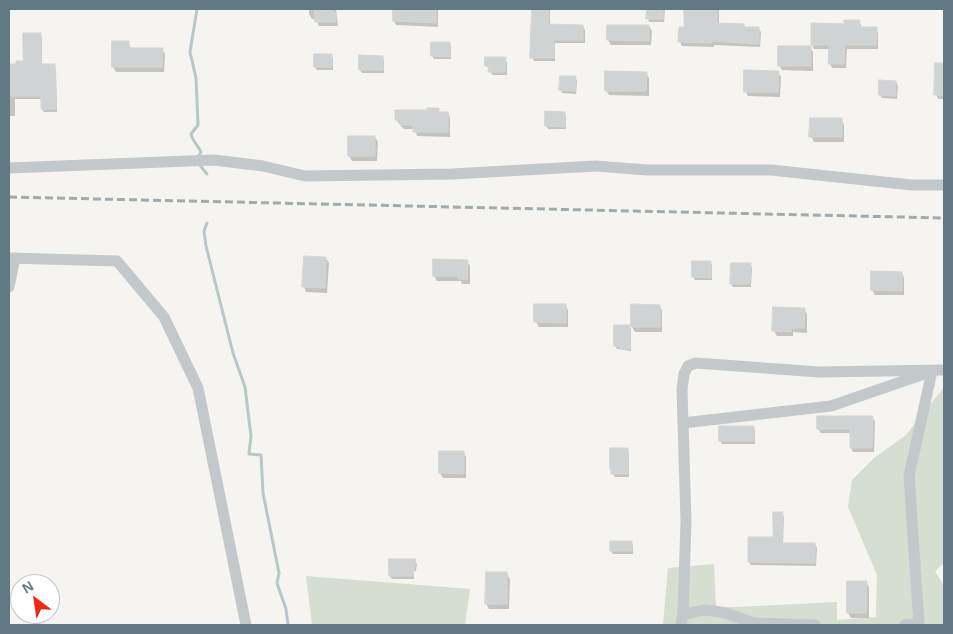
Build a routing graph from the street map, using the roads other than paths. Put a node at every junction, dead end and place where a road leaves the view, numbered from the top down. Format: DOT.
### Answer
graph roads {
  1 [pos="9,168"];
  2 [pos="944,185"];
  3 [pos="12,258"];
  4 [pos="9,287"];
  5 [pos="944,370"];
  6 [pos="932,371"];
  7 [pos="682,424"];
  8 [pos="682,620"];
  9 [pos="919,624"];
  10 [pos="246,625"];
  11 [pos="815,625"];
  12 [pos="905,625"];
  1 -- 2 [label="street"];
  3 -- 4 [label="street"];
  3 -- 10 [label="street"];
  5 -- 6 [label="street"];
  6 -- 7 [label="street"];
  6 -- 7 [label="street"];
  6 -- 9 [label="street"];
  7 -- 8 [label="street"];
  8 -- 11 [label="street"];
  9 -- 12 [label="street"];
}
